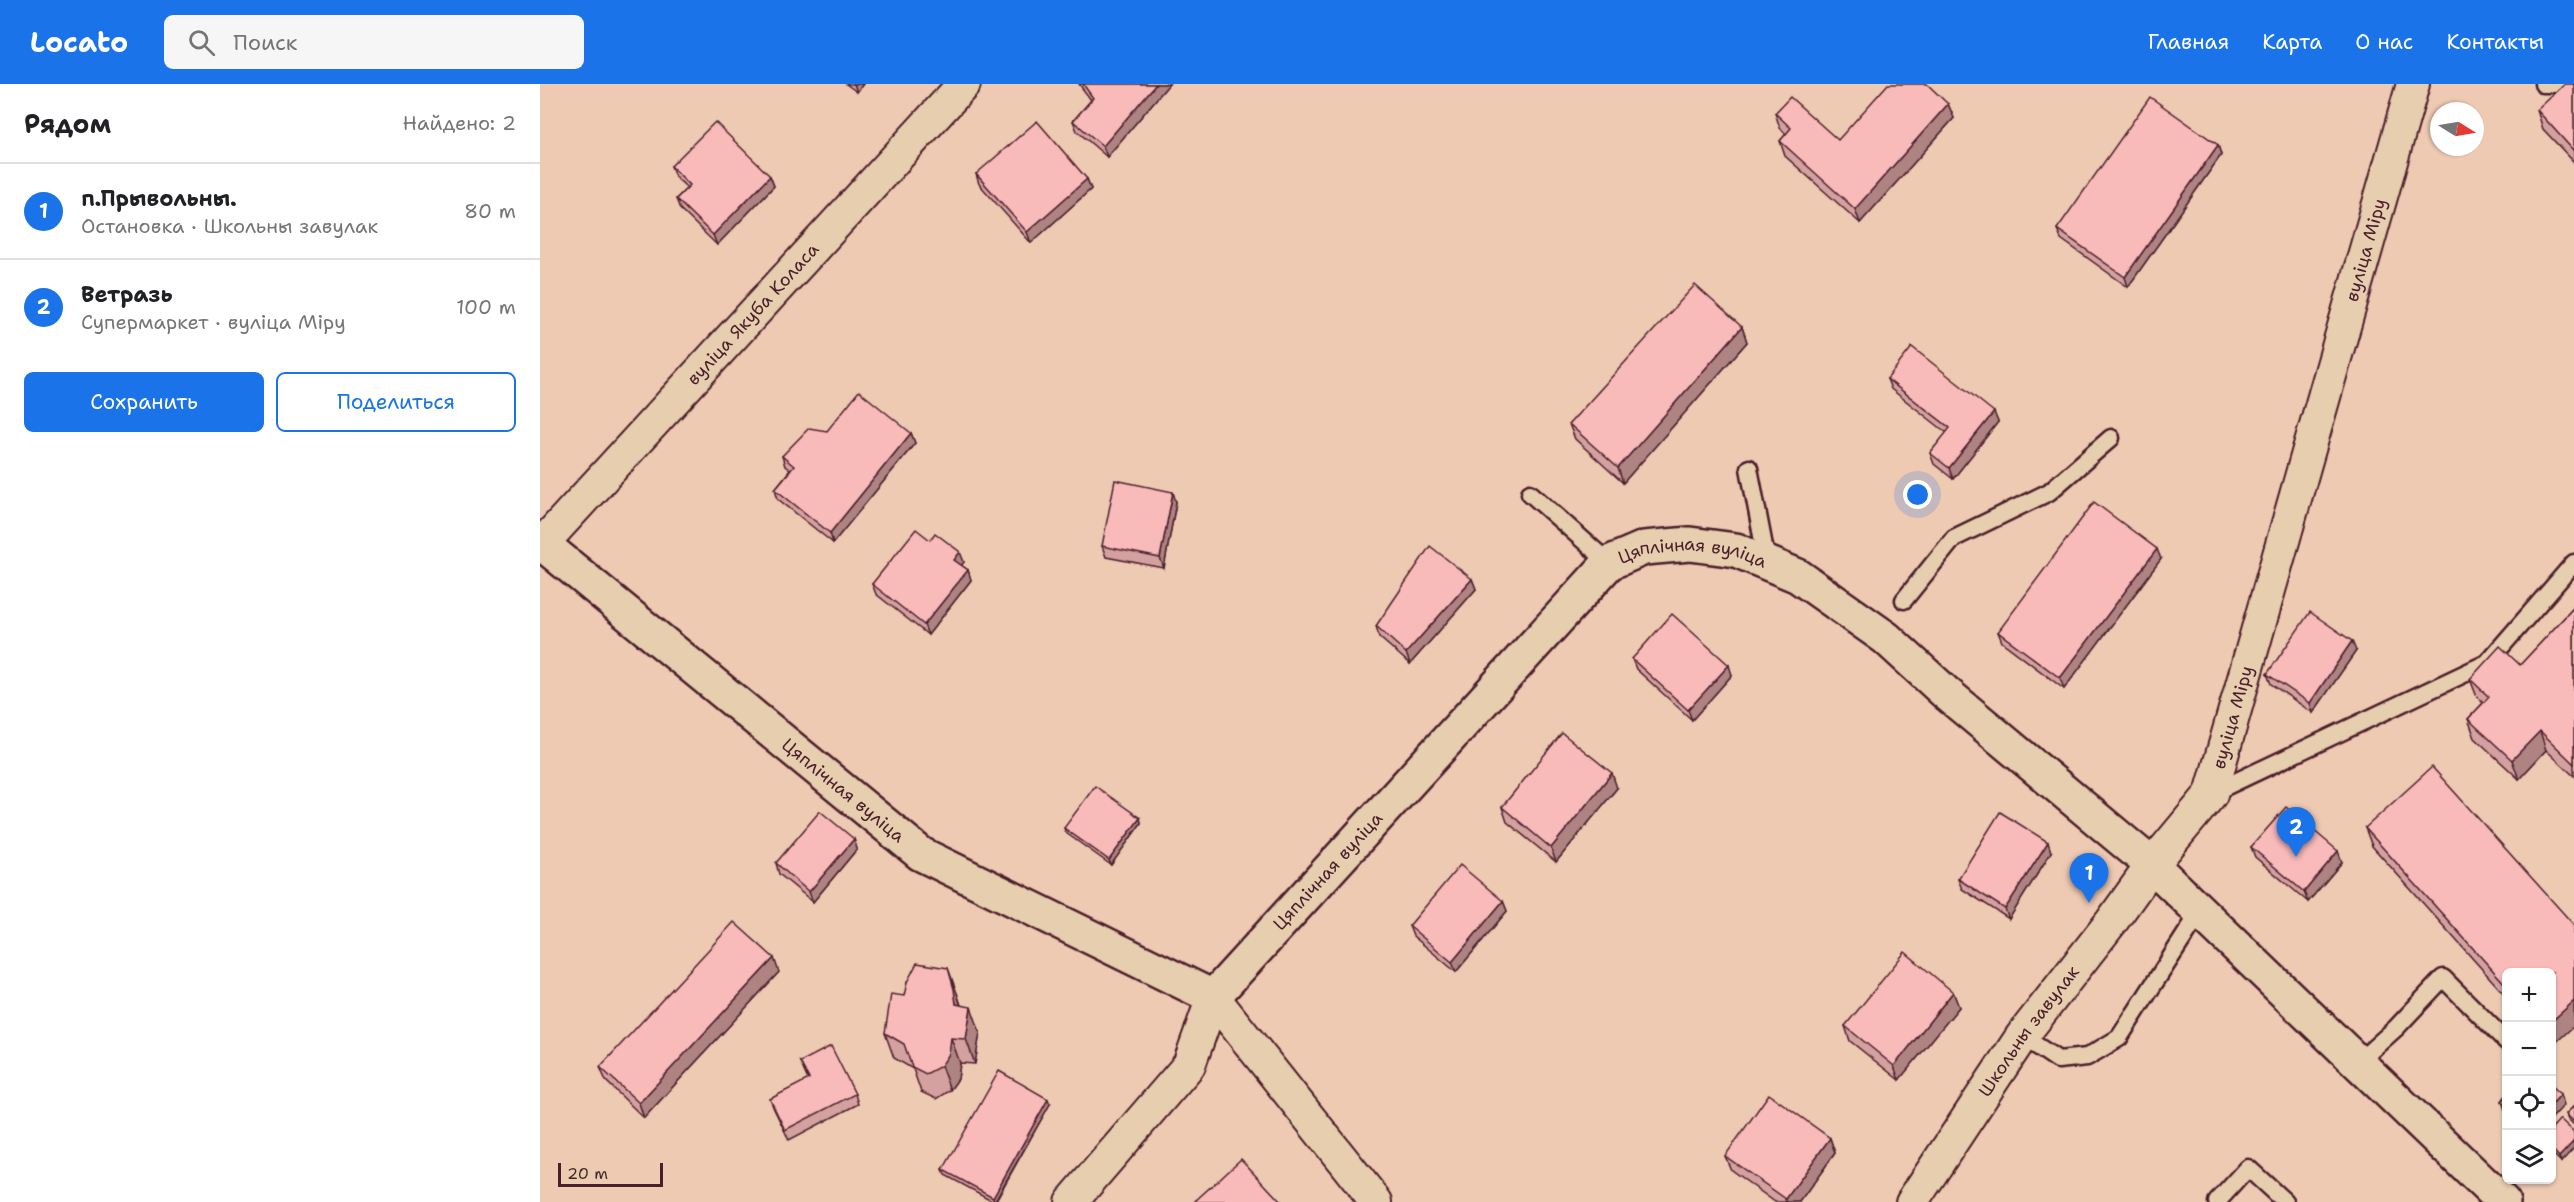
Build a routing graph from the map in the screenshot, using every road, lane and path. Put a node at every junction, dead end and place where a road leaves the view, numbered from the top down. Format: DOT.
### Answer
graph roads {
  1 [pos="964,84"];
  2 [pos="2413,84"];
  3 [pos="2543,84"];
  4 [pos="2560,84"];
  5 [pos="2112,438"];
  6 [pos="1749,468"];
  7 [pos="1530,493"];
  8 [pos="541,543"];
  9 [pos="1767,562"];
  10 [pos="1609,563"];
  11 [pos="2574,563"];
  12 [pos="1904,600"];
  13 [pos="2211,794"];
  14 [pos="2152,865"];
  15 [pos="2200,912"];
  16 [pos="1213,997"];
  17 [pos="2022,1036"];
  18 [pos="2502,1037"];
  19 [pos="2356,1063"];
  20 [pos="1071,1202"];
  21 [pos="1376,1202"];
  22 [pos="1912,1202"];
  23 [pos="2217,1202"];
  24 [pos="2285,1202"];
  25 [pos="2503,1202"];
  1 -- 8 [label="street, вуліца Якуба Коласа"];
  2 -- 13 [label="street, вуліца Міру"];
  3 -- 4 [label="lane"];
  5 -- 12 [label="lane"];
  6 -- 9 [label="lane"];
  7 -- 10 [label="lane"];
  8 -- 16 [label="street, Цяплічная вуліца"];
  9 -- 10 [label="street, Цяплічная вуліца"];
  9 -- 14 [label="street, Цяплічная вуліца"];
  10 -- 16 [label="street, Цяплічная вуліца"];
  11 -- 13 [label="lane"];
  13 -- 14 [label="street, вуліца Міру"];
  14 -- 15 [label="street"];
  14 -- 17 [label="street, Школьны завулак"];
  15 -- 17 [label="lane"];
  15 -- 19 [label="street"];
  16 -- 20 [label="street, Цяплічная вуліца"];
  16 -- 21 [label="street, Цяплічная вуліца"];
  17 -- 22 [label="street, Школьны завулак"];
  18 -- 19 [label="lane"];
  19 -- 25 [label="street"];
  23 -- 24 [label="lane"];
}
